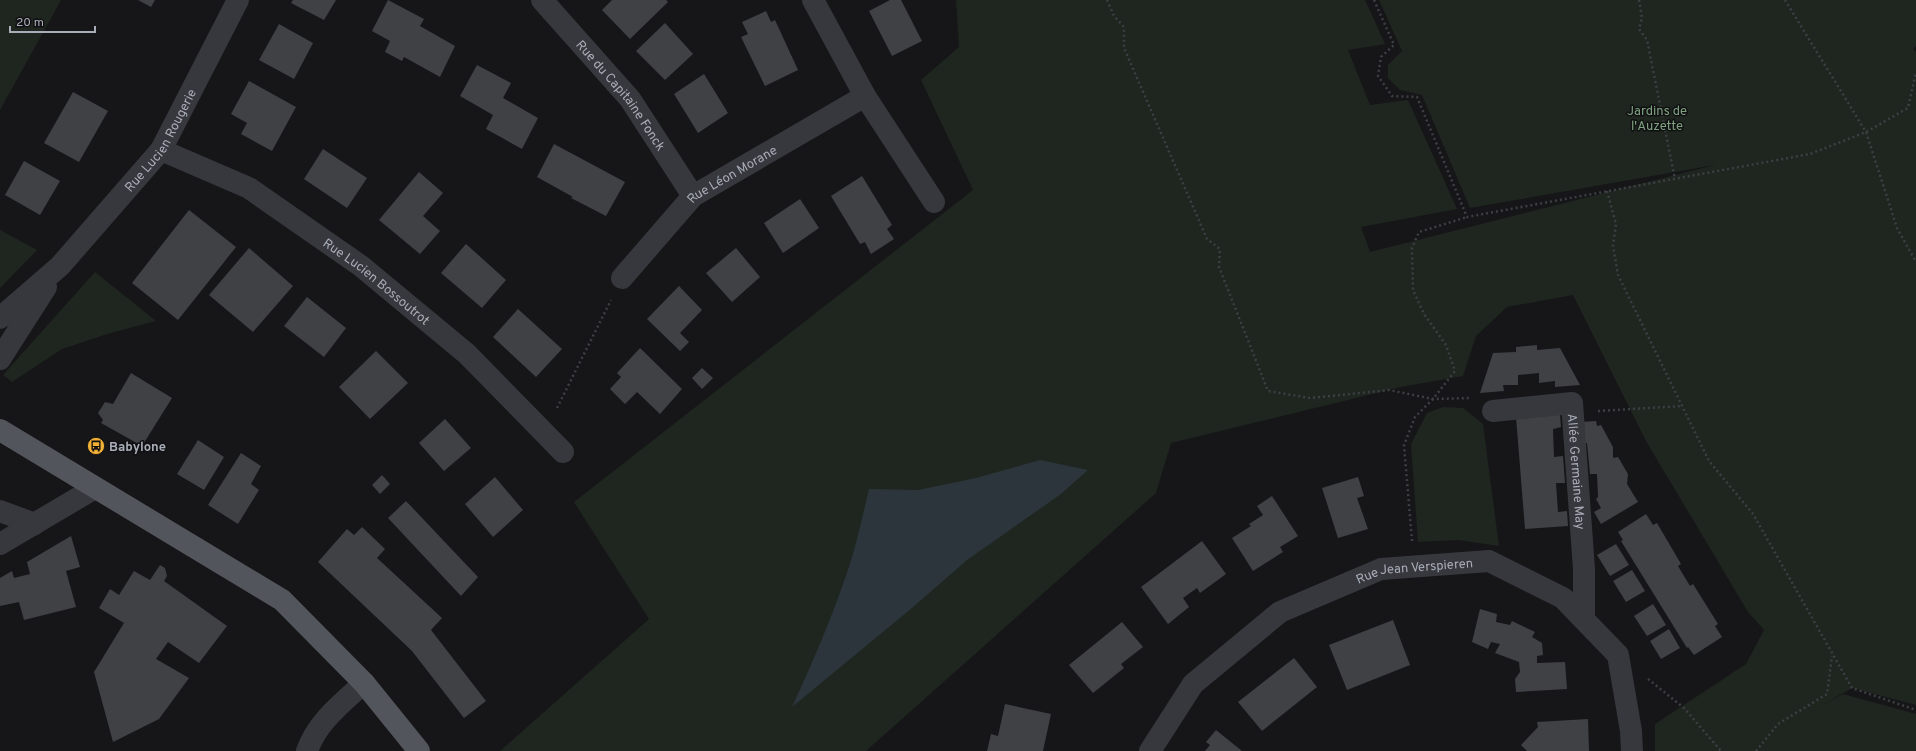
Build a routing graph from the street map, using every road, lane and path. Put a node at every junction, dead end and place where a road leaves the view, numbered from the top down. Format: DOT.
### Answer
graph roads {
  1 [pos="238,0"];
  2 [pos="542,0"];
  3 [pos="813,0"];
  4 [pos="1107,0"];
  5 [pos="1374,0"];
  6 [pos="1639,0"];
  7 [pos="1785,0"];
  8 [pos="1916,72"];
  9 [pos="865,96"];
  10 [pos="1866,132"];
  11 [pos="161,150"];
  12 [pos="1675,179"];
  13 [pos="1607,192"];
  14 [pos="693,196"];
  15 [pos="934,202"];
  16 [pos="1467,216"];
  17 [pos="1916,262"];
  18 [pos="60,266"];
  19 [pos="622,278"];
  20 [pos="0,318"];
  21 [pos="0,359"];
  22 [pos="1434,399"];
  23 [pos="1682,406"];
  24 [pos="1493,411"];
  25 [pos="1573,413"];
  26 [pos="0,430"];
  27 [pos="544,433"];
  28 [pos="563,452"];
  29 [pos="95,488"];
  30 [pos="0,511"];
  31 [pos="35,524"];
  32 [pos="0,544"];
  33 [pos="1414,567"];
  34 [pos="1584,619"];
  35 [pos="1618,655"];
  36 [pos="1832,656"];
  37 [pos="364,683"];
  38 [pos="1916,710"];
  39 [pos="307,751"];
  40 [pos="419,751"];
  41 [pos="1150,751"];
  42 [pos="1632,751"];
  43 [pos="1721,751"];
  44 [pos="1756,751"];
  1 -- 11 [label="street, Rue Lucien Rougerie"];
  2 -- 14 [label="street, Rue du Capitaine Fonck"];
  3 -- 9 [label="street"];
  4 -- 22 [label="path"];
  5 -- 16 [label="path"];
  6 -- 12 [label="path"];
  7 -- 10 [label="path"];
  8 -- 10 [label="path"];
  9 -- 14 [label="street, Rue Léon Morane"];
  9 -- 15 [label="street"];
  10 -- 12 [label="path"];
  10 -- 17 [label="path"];
  11 -- 18 [label="street, Rue Lucien Rougerie"];
  11 -- 27 [label="street, Rue Lucien Bossoutrot"];
  12 -- 13 [label="path"];
  13 -- 16 [label="path"];
  13 -- 23 [label="path"];
  14 -- 19 [label="street, Rue Léon Morane"];
  16 -- 22 [label="path"];
  18 -- 20 [label="street, Rue Lucien Rougerie"];
  18 -- 21 [label="street, Rue Lucien Rougerie"];
  19 -- 27 [label="path"];
  22 -- 24 [label="path"];
  22 -- 33 [label="path"];
  23 -- 25 [label="path"];
  23 -- 36 [label="path"];
  24 -- 25 [label="street, Allée Germaine May"];
  25 -- 34 [label="street, Allée Germaine May"];
  26 -- 29 [label="main road"];
  27 -- 28 [label="street, Rue Lucien Bossoutrot"];
  29 -- 31 [label="street"];
  29 -- 37 [label="main road"];
  30 -- 31 [label="street"];
  31 -- 32 [label="street"];
  33 -- 34 [label="street, Rue Jean Verspieren"];
  33 -- 41 [label="street, Rue Jean Verspieren"];
  34 -- 35 [label="street, Rue Jean Verspieren"];
  35 -- 42 [label="street"];
  35 -- 43 [label="path"];
  36 -- 38 [label="path"];
  36 -- 44 [label="path"];
  37 -- 39 [label="street"];
  37 -- 40 [label="main road"];
}
